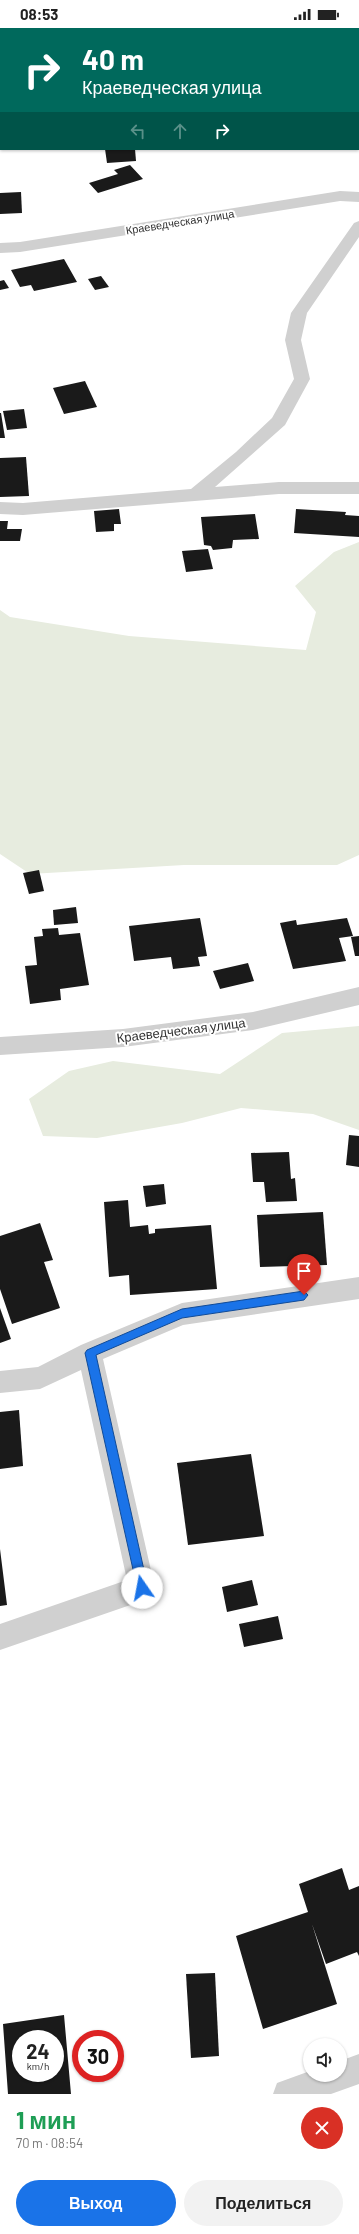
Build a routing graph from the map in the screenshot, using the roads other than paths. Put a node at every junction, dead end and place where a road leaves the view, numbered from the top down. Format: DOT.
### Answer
graph roads {
  1 [pos="359,197"];
  2 [pos="359,226"];
  3 [pos="0,248"];
  4 [pos="359,488"];
  5 [pos="195,495"];
  6 [pos="0,508"];
  7 [pos="359,996"];
  8 [pos="0,1046"];
  9 [pos="359,1288"];
  10 [pos="90,1353"];
  11 [pos="0,1382"];
  12 [pos="0,1637"];
  13 [pos="359,2069"];
  14 [pos="288,2094"];
  1 -- 3 [label="street, Краеведческая улица"];
  2 -- 5 [label="street"];
  4 -- 5 [label="street"];
  5 -- 6 [label="street"];
  7 -- 8 [label="street, Краеведческая улица"];
  9 -- 10 [label="street"];
  10 -- 11 [label="street"];
  10 -- 12 [label="street"];
  13 -- 14 [label="street"];
}
